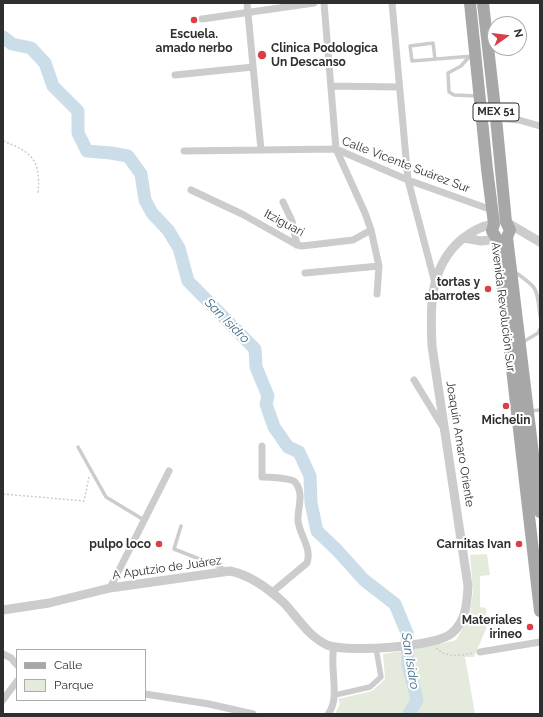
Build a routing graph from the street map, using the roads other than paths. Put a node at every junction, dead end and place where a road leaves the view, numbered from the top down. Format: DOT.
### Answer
graph roads {
  1 [pos="247,3"];
  2 [pos="314,3"];
  3 [pos="324,3"];
  4 [pos="392,3"];
  5 [pos="470,3"];
  6 [pos="483,3"];
  7 [pos="248,13"];
  8 [pos="202,19"];
  9 [pos="473,56"];
  10 [pos="435,59"];
  11 [pos="253,67"];
  12 [pos="175,75"];
  13 [pos="330,86"];
  14 [pos="398,87"];
  15 [pos="480,96"];
  16 [pos="496,118"];
  17 [pos="540,126"];
  18 [pos="336,149"];
  19 [pos="261,150"];
  20 [pos="184,152"];
  21 [pos="408,180"];
  22 [pos="191,190"];
  23 [pos="283,202"];
  24 [pos="492,210"];
  25 [pos="500,223"];
  26 [pos="371,230"];
  27 [pos="523,231"];
  28 [pos="464,238"];
  29 [pos="502,238"];
  30 [pos="540,242"];
  31 [pos="297,245"];
  32 [pos="379,266"];
  33 [pos="511,270"];
  34 [pos="305,273"];
  35 [pos="435,283"];
  36 [pos="377,294"];
  37 [pos="540,316"];
  38 [pos="540,329"];
  39 [pos="520,344"];
  40 [pos="414,380"];
  41 [pos="534,410"];
  42 [pos="444,430"];
  43 [pos="262,446"];
  44 [pos="78,447"];
  45 [pos="169,471"];
  46 [pos="540,512"];
  47 [pos="144,520"];
  48 [pos="180,526"];
  49 [pos="230,571"];
  50 [pos="110,588"];
  51 [pos="272,593"];
  52 [pos="3,610"];
  53 [pos="540,611"];
  54 [pos="540,642"];
  55 [pos="334,647"];
  56 [pos="378,648"];
  57 [pos="480,652"];
  58 [pos="3,654"];
  59 [pos="16,664"];
  60 [pos="16,682"];
  61 [pos="146,694"];
  62 [pos="335,696"];
  63 [pos="3,700"];
  64 [pos="254,714"];
  65 [pos="328,714"];
  1 -- 7 [label="street"];
  2 -- 7 [label="street"];
  3 -- 13 [label="street"];
  4 -- 14 [label="street"];
  5 -- 9 [label="main road, Avenida Revolución Sur / MEX 51"];
  6 -- 16 [label="main road, Avenida Revolución Sur / MEX 51"];
  7 -- 8 [label="street"];
  7 -- 11 [label="street"];
  9 -- 10 [label="lane"];
  9 -- 15 [label="main road, Avenida Revolución Sur / MEX 51"];
  9 -- 15 [label="lane"];
  10 -- 10 [label="lane"];
  11 -- 12 [label="street"];
  11 -- 19 [label="street"];
  13 -- 14 [label="street"];
  13 -- 18 [label="street"];
  14 -- 21 [label="street"];
  15 -- 24 [label="main road, Avenida Revolución Sur / MEX 51"];
  16 -- 17 [label="street"];
  16 -- 25 [label="main road, Avenida Revolución Sur / MEX 51"];
  18 -- 19 [label="street, Calle Vicente Suárez Sur"];
  18 -- 21 [label="street, Calle Vicente Suárez Sur"];
  18 -- 26 [label="street"];
  19 -- 20 [label="street, Calle Vicente Suárez Sur"];
  21 -- 24 [label="street, Calle Vicente Suárez Sur"];
  21 -- 35 [label="street"];
  22 -- 31 [label="street, Itziguari"];
  23 -- 31 [label="street"];
  24 -- 25 [label="main road, Avenida Revolución Sur / MEX 51"];
  25 -- 27 [label="street"];
  25 -- 28 [label="street, Joaquín Amaro Oriente"];
  25 -- 29 [label="main road, Avenida Revolución Sur / MEX 51"];
  26 -- 31 [label="street, Itziguari"];
  26 -- 32 [label="street"];
  27 -- 29 [label="street"];
  27 -- 30 [label="street"];
  28 -- 29 [label="street"];
  28 -- 35 [label="street, Joaquín Amaro Oriente"];
  29 -- 33 [label="main road, Avenida Revolución Sur / MEX 51"];
  29 -- 53 [label="main road, Avenida Revolución Sur / MEX 51"];
  32 -- 34 [label="street"];
  32 -- 36 [label="street"];
  33 -- 37 [label="lane"];
  33 -- 39 [label="main road, Avenida Revolución Sur / MEX 51"];
  35 -- 42 [label="street, Joaquín Amaro Oriente"];
  38 -- 39 [label="lane"];
  39 -- 41 [label="main road, Avenida Revolución Sur / MEX 51"];
  40 -- 42 [label="street"];
  41 -- 46 [label="main road, Avenida Revolución Sur / MEX 51"];
  42 -- 56 [label="street, Joaquín Amaro Oriente"];
  43 -- 51 [label="street"];
  44 -- 47 [label="lane"];
  45 -- 47 [label="street"];
  47 -- 50 [label="street"];
  48 -- 49 [label="lane"];
  49 -- 50 [label="street, A Aputzio de Juárez"];
  49 -- 51 [label="street, A Aputzio de Juárez"];
  50 -- 52 [label="street, A Aputzio de Juárez"];
  51 -- 55 [label="street, A Aputzio de Juárez"];
  54 -- 57 [label="street"];
  55 -- 56 [label="street, Joaquín Amaro Oriente"];
  55 -- 62 [label="street"];
  56 -- 62 [label="street"];
  58 -- 59 [label="street"];
  60 -- 63 [label="street"];
  61 -- 64 [label="street"];
  62 -- 65 [label="street"];
}
